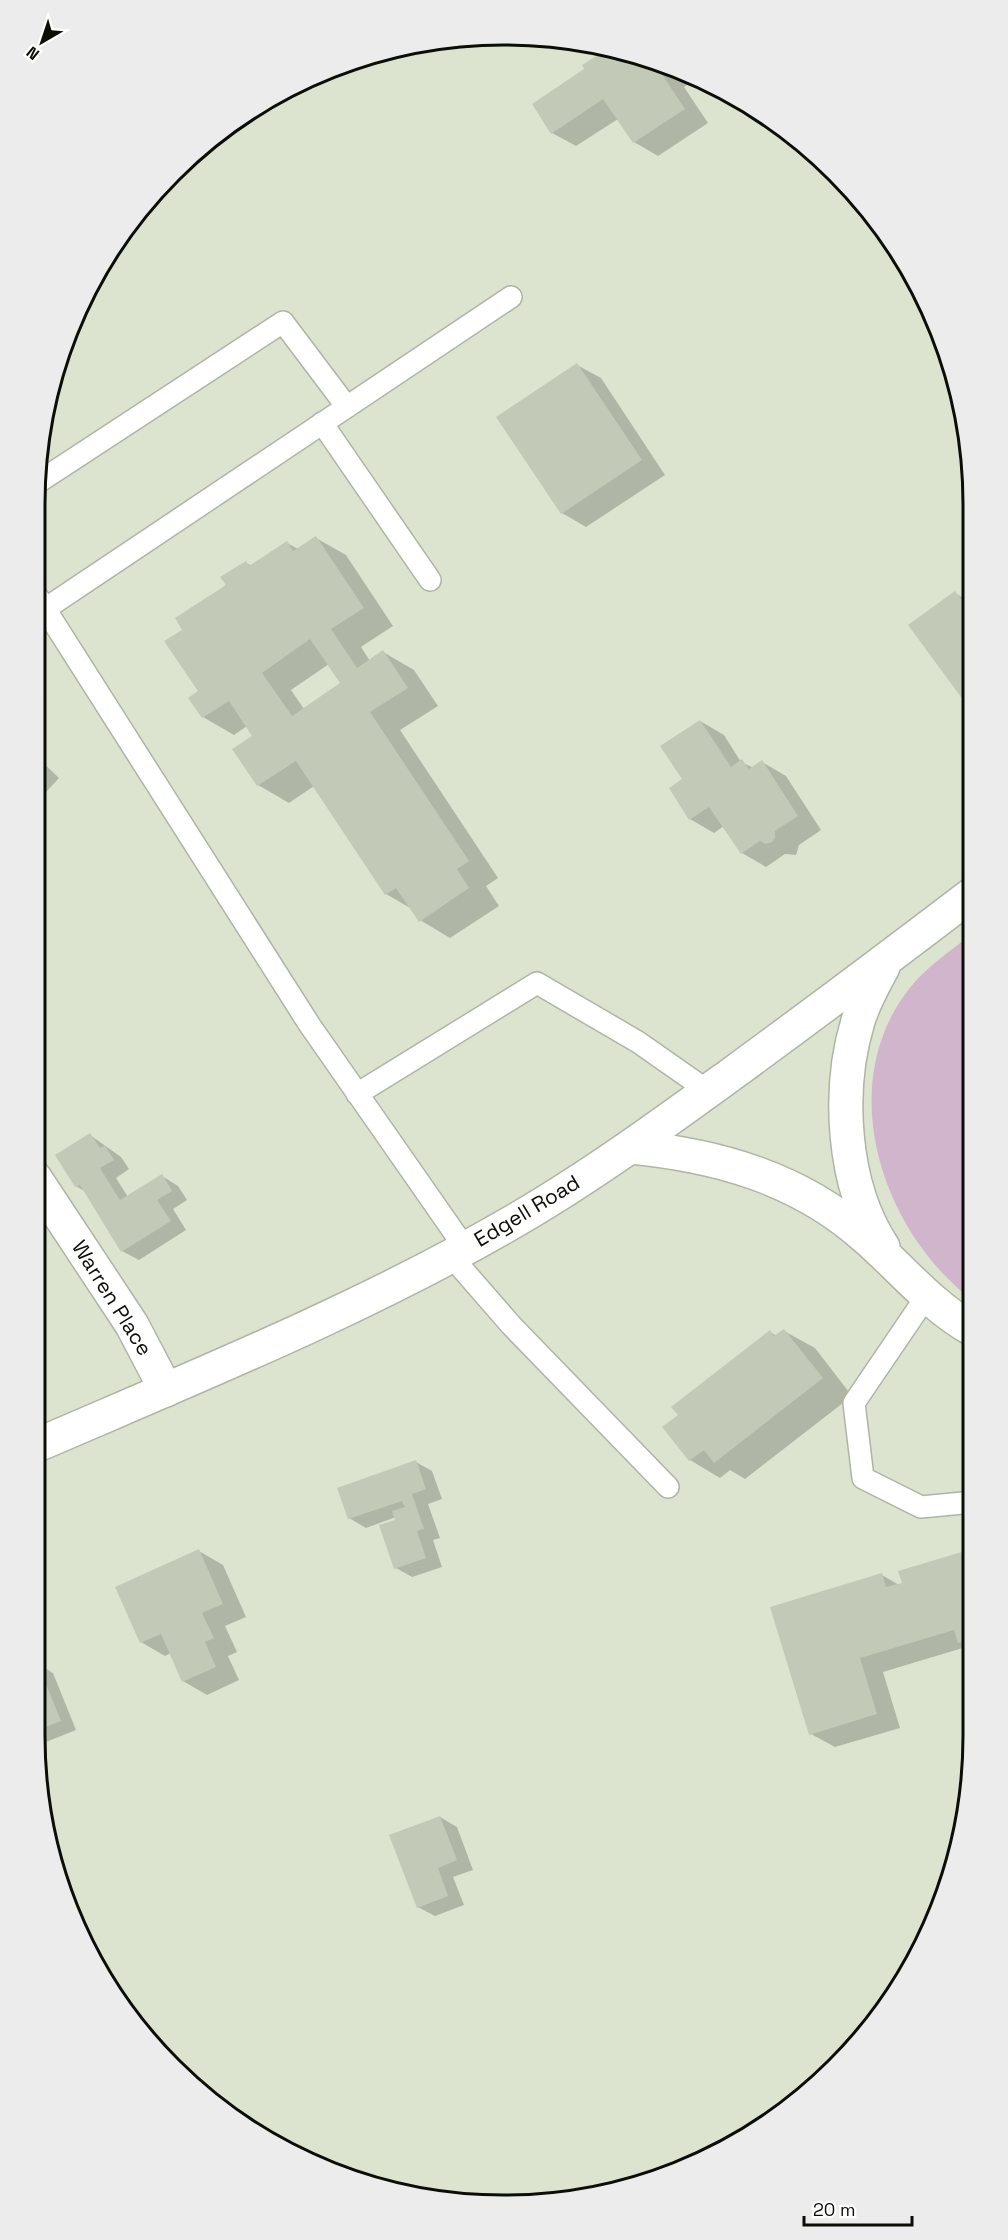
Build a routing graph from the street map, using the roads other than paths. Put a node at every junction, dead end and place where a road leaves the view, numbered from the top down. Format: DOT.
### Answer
graph roads {
  1 [pos="511,297"];
  2 [pos="347,407"];
  3 [pos="322,423"];
  4 [pos="46,477"];
  5 [pos="430,580"];
  6 [pos="45,598"];
  7 [pos="45,609"];
  8 [pos="963,901"];
  9 [pos="887,960"];
  10 [pos="708,1091"];
  11 [pos="357,1094"];
  12 [pos="630,1147"];
  13 [pos="45,1194"];
  14 [pos="458,1252"];
  15 [pos="898,1269"];
  16 [pos="926,1297"];
  17 [pos="963,1323"];
  18 [pos="166,1390"];
  19 [pos="45,1441"];
  20 [pos="668,1487"];
  21 [pos="963,1503"];
  1 -- 2 [label="lane"];
  2 -- 3 [label="lane"];
  2 -- 4 [label="lane"];
  3 -- 5 [label="lane"];
  3 -- 6 [label="lane"];
  7 -- 11 [label="lane"];
  8 -- 9 [label="main road, Edgell Road"];
  9 -- 10 [label="main road, Edgell Road"];
  9 -- 15 [label="main road"];
  10 -- 11 [label="lane"];
  10 -- 12 [label="main road, Edgell Road"];
  11 -- 14 [label="lane"];
  12 -- 14 [label="main road, Edgell Road"];
  12 -- 15 [label="main road"];
  13 -- 18 [label="main road, Warren Place"];
  14 -- 18 [label="main road, Edgell Road"];
  14 -- 20 [label="lane"];
  15 -- 16 [label="main road"];
  16 -- 17 [label="main road"];
  16 -- 21 [label="lane"];
  18 -- 19 [label="main road, Edgell Road"];
}
